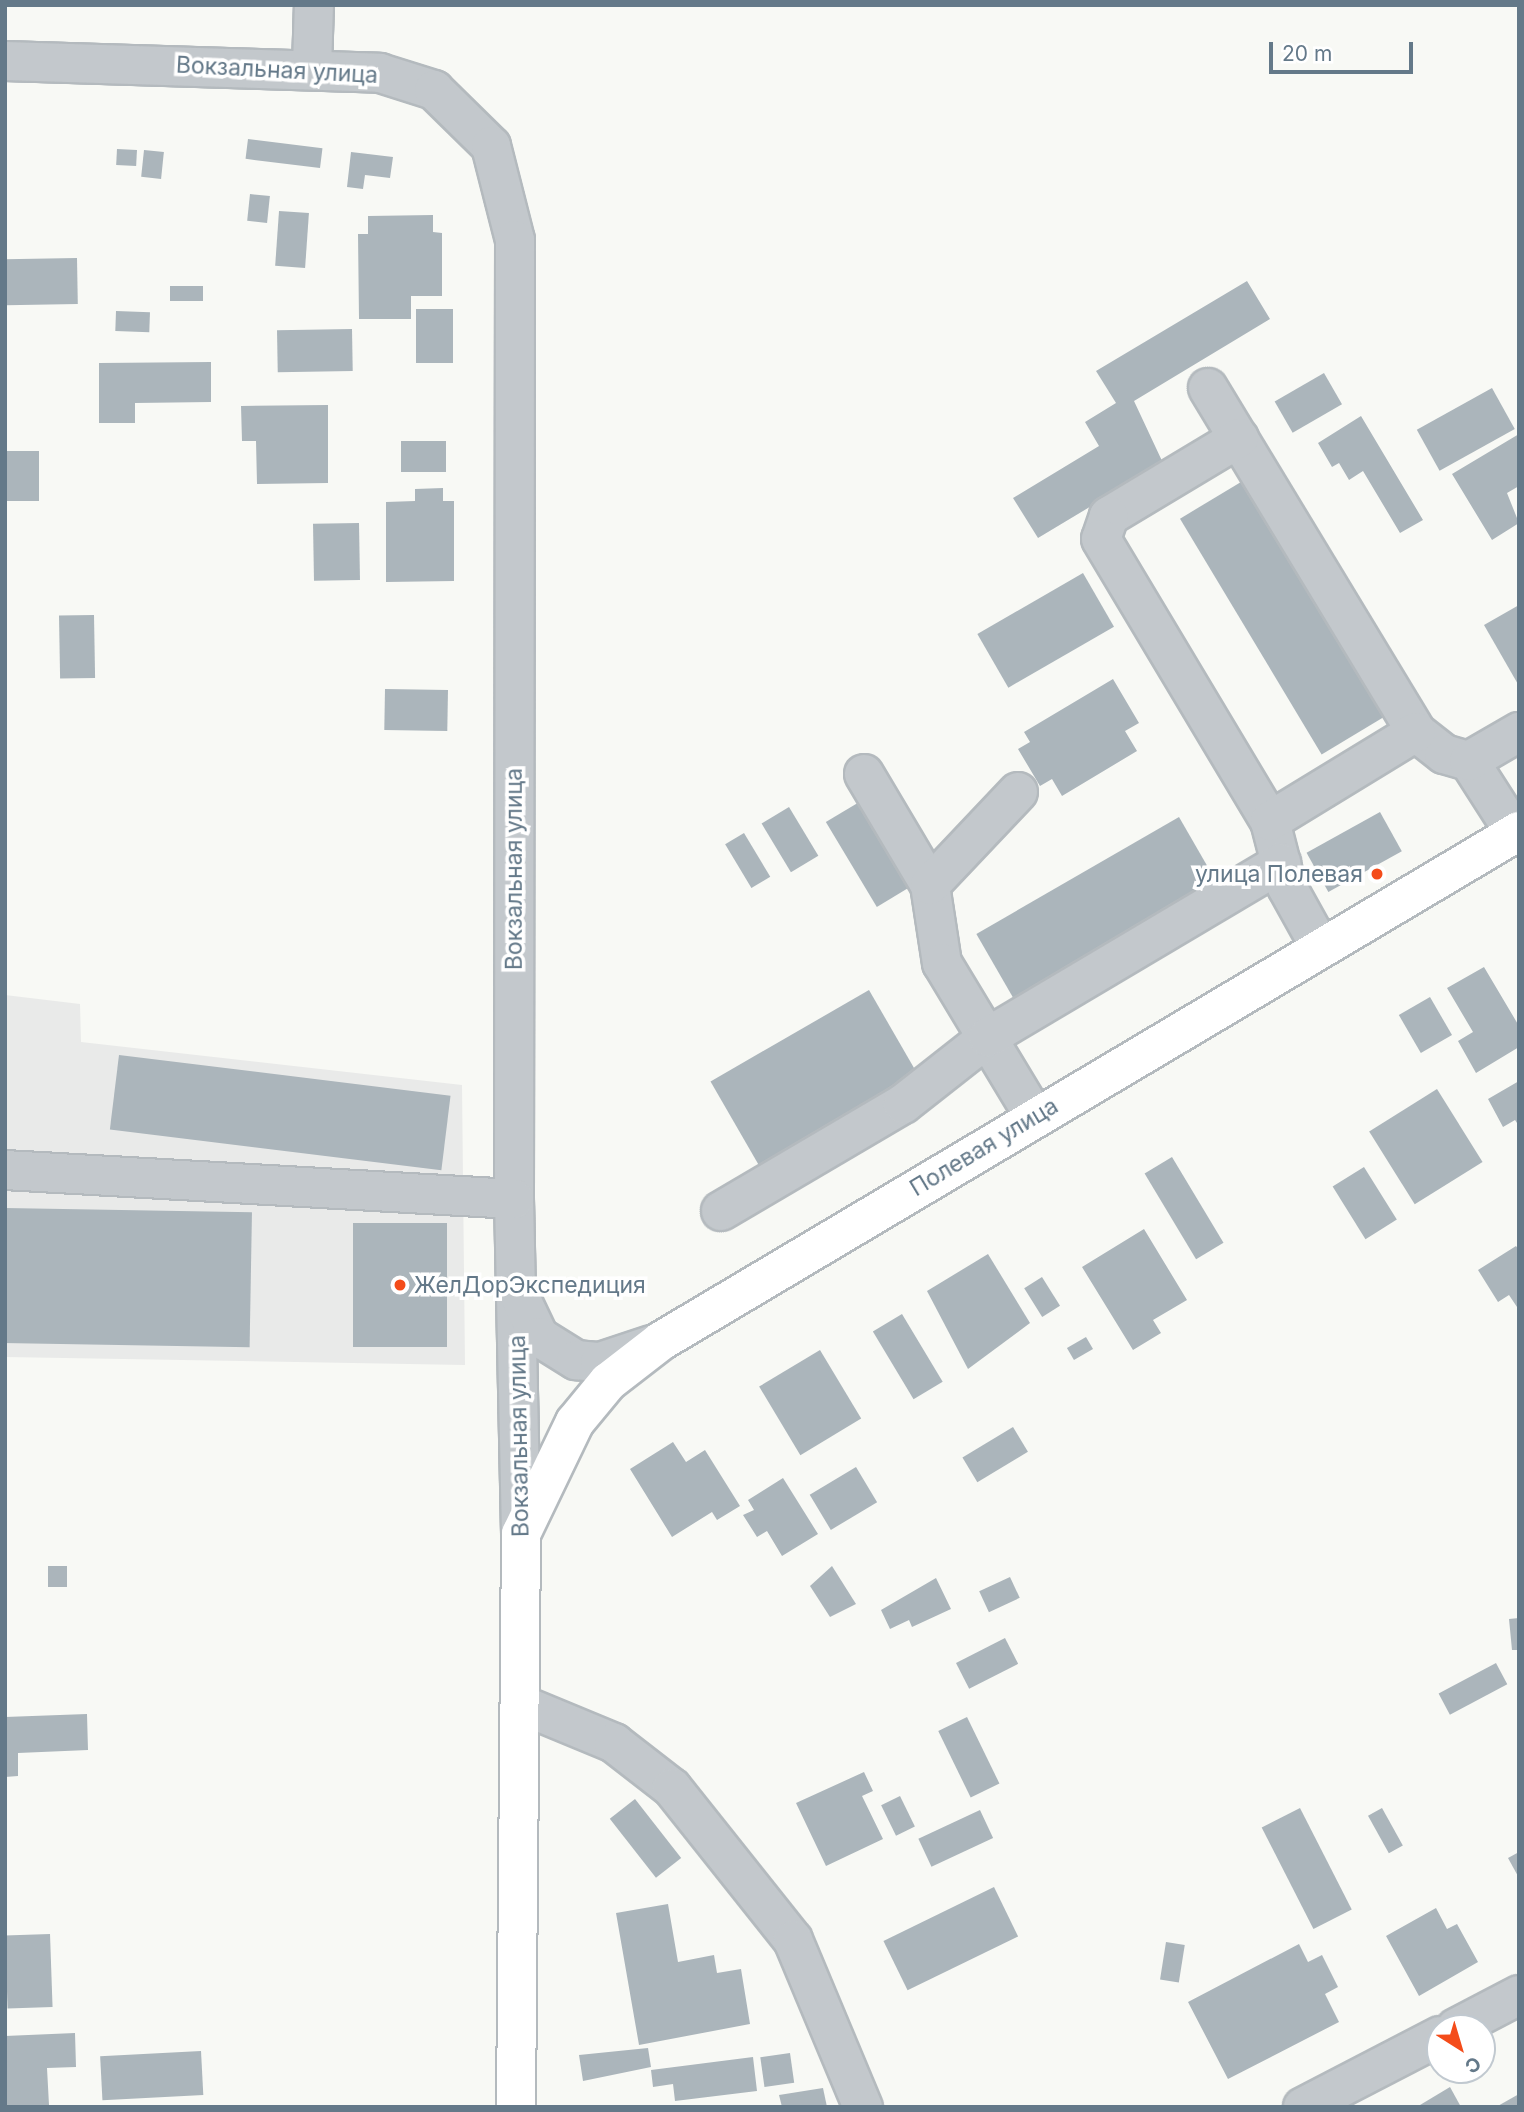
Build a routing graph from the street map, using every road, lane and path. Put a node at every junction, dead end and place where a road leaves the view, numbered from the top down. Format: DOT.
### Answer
graph roads {
  1 [pos="314,5"];
  2 [pos="5,61"];
  3 [pos="312,67"];
  4 [pos="1208,388"];
  5 [pos="1239,438"];
  6 [pos="1416,732"];
  7 [pos="1519,732"];
  8 [pos="1469,761"];
  9 [pos="864,774"];
  10 [pos="1018,792"];
  11 [pos="1270,821"];
  12 [pos="1517,832"];
  13 [pos="1280,863"];
  14 [pos="930,885"];
  15 [pos="1321,948"];
  16 [pos="988,1037"];
  17 [pos="1035,1117"];
  18 [pos="5,1170"];
  19 [pos="514,1199"];
  20 [pos="721,1210"];
  21 [pos="516,1288"];
  22 [pos="661,1341"];
  23 [pos="521,1534"];
  24 [pos="520,1704"];
  25 [pos="1519,1995"];
  26 [pos="1482,2014"];
  27 [pos="1426,2043"];
  28 [pos="516,2107"];
  29 [pos="863,2107"];
  30 [pos="1303,2107"];
  1 -- 3 [label="street"];
  2 -- 3 [label="street, Вокзальная улица"];
  3 -- 19 [label="street, Вокзальная улица"];
  4 -- 5 [label="street"];
  5 -- 6 [label="street"];
  5 -- 11 [label="street"];
  6 -- 8 [label="street"];
  6 -- 11 [label="street"];
  7 -- 8 [label="street"];
  8 -- 12 [label="street"];
  9 -- 14 [label="street"];
  10 -- 14 [label="street"];
  11 -- 13 [label="street"];
  12 -- 15 [label="main road, Полевая улица"];
  13 -- 15 [label="street"];
  13 -- 16 [label="street"];
  14 -- 16 [label="street"];
  15 -- 17 [label="main road, Полевая улица"];
  16 -- 17 [label="street"];
  16 -- 20 [label="street"];
  17 -- 22 [label="main road, Полевая улица"];
  18 -- 19 [label="street"];
  19 -- 21 [label="street, Вокзальная улица"];
  21 -- 22 [label="street"];
  21 -- 23 [label="street, Вокзальная улица"];
  22 -- 23 [label="main road, Полевая улица"];
  23 -- 24 [label="main road, Вокзальная улица"];
  24 -- 28 [label="main road, Вокзальная улица"];
  24 -- 29 [label="street"];
  25 -- 26 [label="street"];
  27 -- 30 [label="street"];
}
